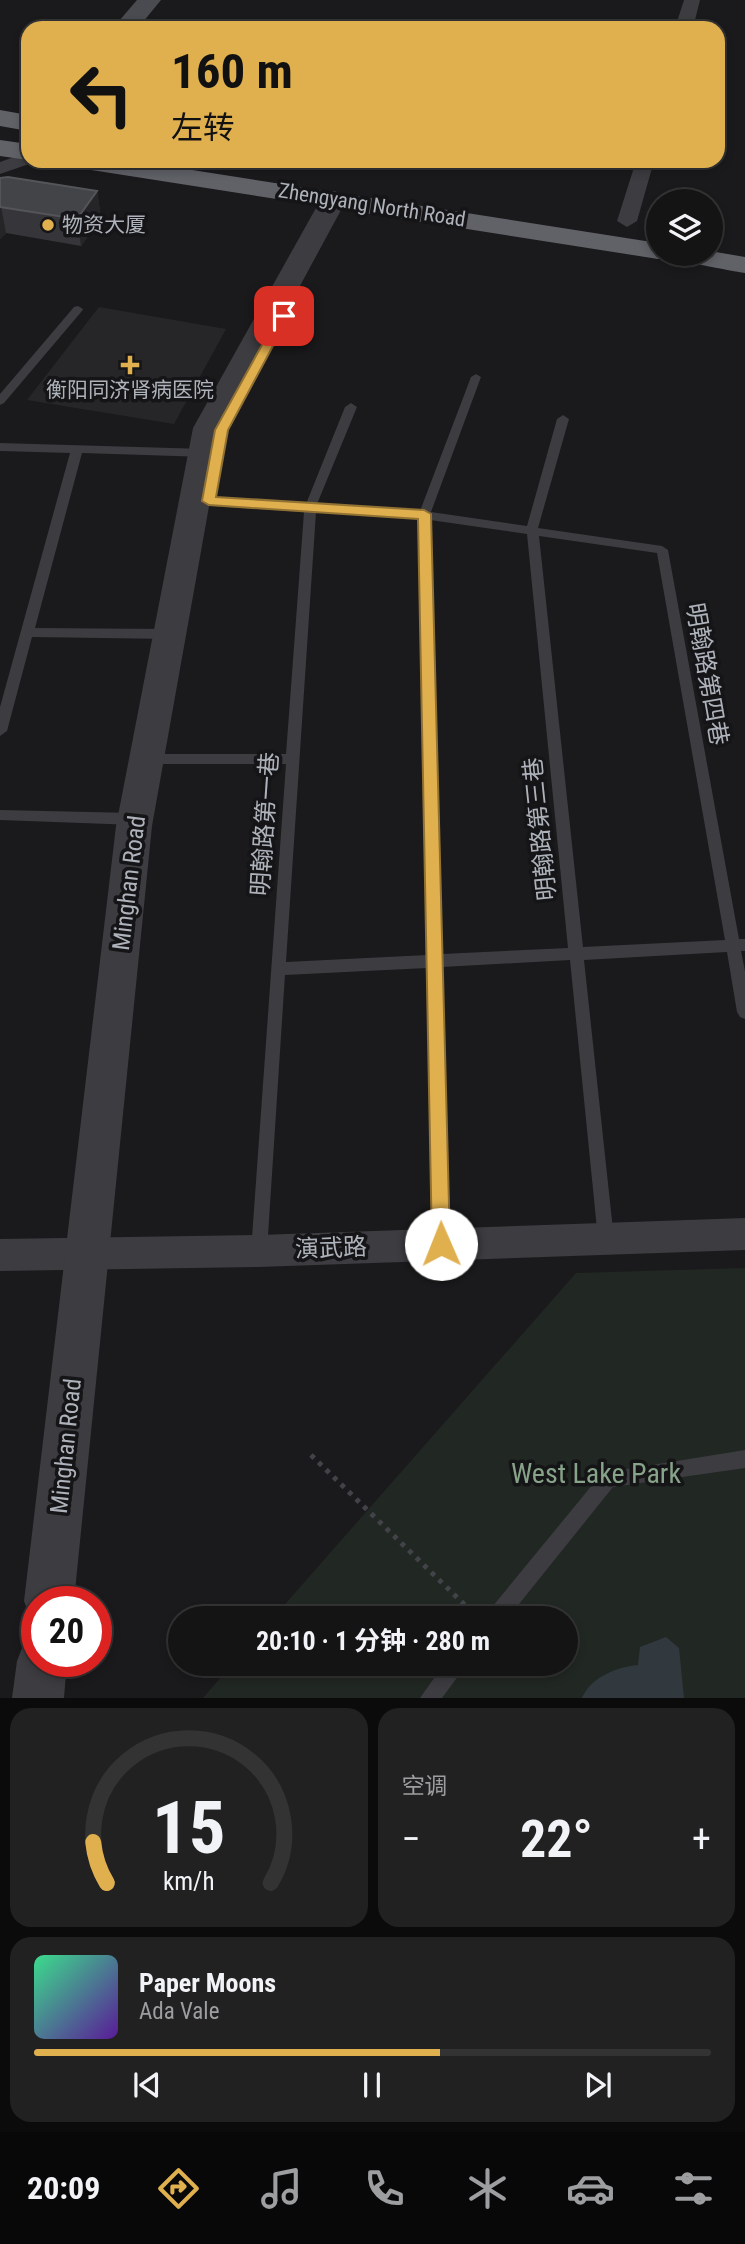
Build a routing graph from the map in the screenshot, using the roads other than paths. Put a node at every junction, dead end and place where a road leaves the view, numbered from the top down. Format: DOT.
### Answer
graph roads {
  1 [pos="692,0"];
  2 [pos="159,5"];
  3 [pos="135,21"];
  4 [pos="686,21"];
  5 [pos="0,118"];
  6 [pos="21,122"];
  7 [pos="0,148"];
  8 [pos="21,151"];
  9 [pos="21,161"];
  10 [pos="131,168"];
  11 [pos="643,168"];
  12 [pos="0,169"];
  13 [pos="340,200"];
  14 [pos="573,212"];
  15 [pos="628,221"];
  16 [pos="646,223"];
  17 [pos="723,236"];
  18 [pos="745,239"];
  19 [pos="646,249"];
  20 [pos="723,261"];
  21 [pos="745,265"];
  22 [pos="78,309"];
  23 [pos="476,377"];
  24 [pos="0,401"];
  25 [pos="351,407"];
  26 [pos="563,419"];
  27 [pos="0,447"];
  28 [pos="76,449"];
  29 [pos="211,453"];
  30 [pos="202,501"];
  31 [pos="310,508"];
  32 [pos="424,514"];
  33 [pos="532,529"];
  34 [pos="27,632"];
  35 [pos="178,633"];
  36 [pos="0,731"];
  37 [pos="155,759"];
  38 [pos="293,759"];
  39 [pos="0,815"];
  40 [pos="144,819"];
  41 [pos="739,945"];
  42 [pos="576,954"];
  43 [pos="435,961"];
  44 [pos="279,969"];
  45 [pos="745,1012"];
  46 [pos="745,1234"];
  47 [pos="606,1239"];
  48 [pos="441,1244"];
  49 [pos="259,1251"];
  50 [pos="97,1253"];
  51 [pos="0,1255"];
  52 [pos="745,1459"];
  53 [pos="51,1586"];
  54 [pos="72,1586"];
  55 [pos="505,1606"];
  56 [pos="447,1676"];
  57 [pos="40,1677"];
  58 [pos="63,1677"];
  59 [pos="38,1698"];
  60 [pos="61,1698"];
  61 [pos="430,1698"];
  1 -- 4 [label="street"];
  2 -- 3 [label="main road"];
  5 -- 6 [label="highway"];
  7 -- 8 [label="highway"];
  9 -- 12 [label="street"];
  10 -- 13 [label="highway, Zhengyang North Road"];
  11 -- 15 [label="street"];
  13 -- 19 [label="highway, Zhengyang North Road"];
  13 -- 29 [label="street, Minghan Road"];
  14 -- 15 [label="highway"];
  15 -- 16 [label="highway"];
  17 -- 18 [label="highway"];
  20 -- 21 [label="highway"];
  22 -- 24 [label="lane"];
  23 -- 32 [label="lane"];
  25 -- 31 [label="lane, 明翰路第一巷"];
  26 -- 33 [label="lane, 明翰路第三巷"];
  27 -- 28 [label="lane"];
  28 -- 29 [label="lane"];
  28 -- 34 [label="lane"];
  29 -- 30 [label="street, Minghan Road"];
  30 -- 31 [label="lane"];
  30 -- 35 [label="street, Minghan Road"];
  31 -- 32 [label="lane"];
  31 -- 38 [label="lane, 明翰路第一巷"];
  32 -- 33 [label="lane"];
  32 -- 43 [label="lane"];
  33 -- 41 [label="lane, 明翰路第四巷"];
  33 -- 42 [label="lane, 明翰路第三巷"];
  34 -- 35 [label="lane"];
  34 -- 36 [label="lane"];
  35 -- 37 [label="street, Minghan Road"];
  37 -- 38 [label="lane"];
  37 -- 40 [label="street, Minghan Road"];
  38 -- 44 [label="lane, 明翰路第一巷"];
  39 -- 40 [label="lane"];
  40 -- 50 [label="street, Minghan Road"];
  41 -- 42 [label="lane"];
  41 -- 45 [label="lane, 明翰路第四巷"];
  42 -- 43 [label="lane"];
  42 -- 47 [label="lane, 明翰路第三巷"];
  43 -- 44 [label="lane"];
  43 -- 48 [label="lane"];
  44 -- 49 [label="lane, 明翰路第一巷"];
  46 -- 47 [label="street, 演武路"];
  47 -- 48 [label="street, 演武路"];
  48 -- 49 [label="street, 演武路"];
  49 -- 50 [label="street, 演武路"];
  50 -- 51 [label="street, 演武路"];
  50 -- 53 [label="street, Minghan Road"];
  50 -- 54 [label="street, Minghan Road"];
  52 -- 55 [label="lane"];
  56 -- 61 [label="lane"];
  57 -- 59 [label="street"];
  58 -- 60 [label="street"];
}
